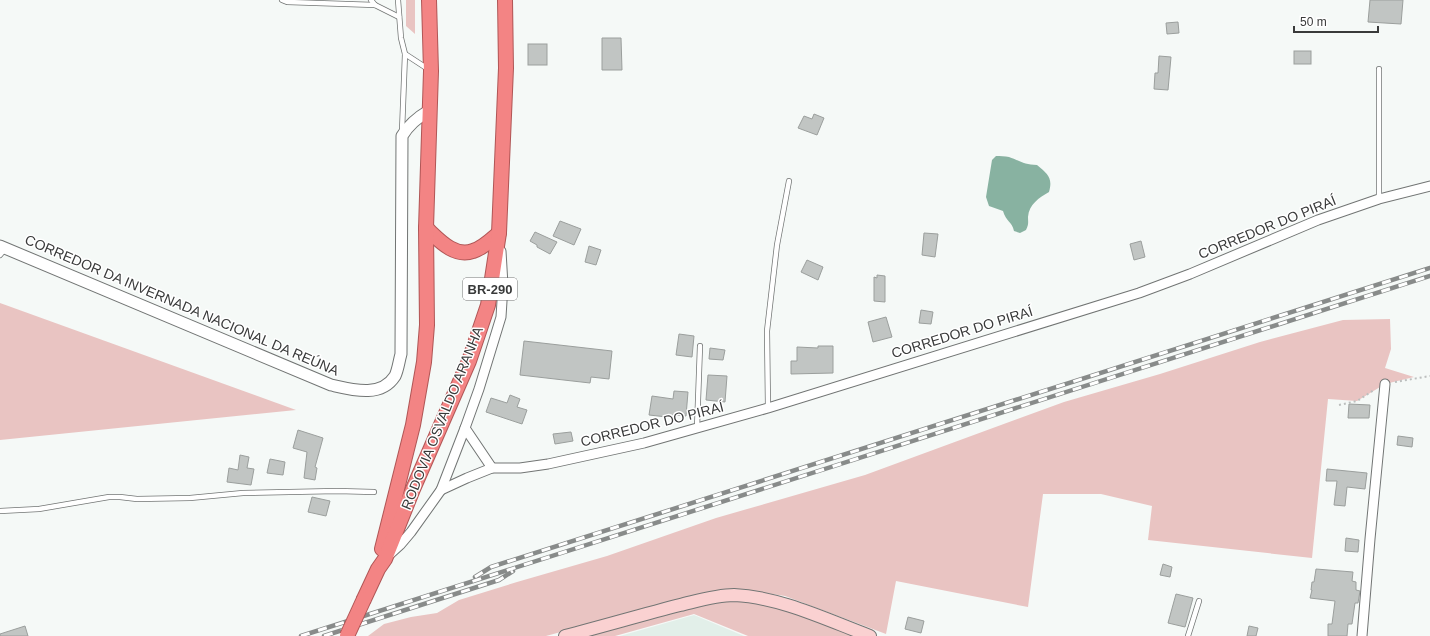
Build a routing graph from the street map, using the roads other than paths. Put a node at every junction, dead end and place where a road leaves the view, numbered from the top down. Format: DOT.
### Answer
graph roads {
  1 [pos="282,0"];
  2 [pos="371,0"];
  3 [pos="398,0"];
  4 [pos="429,0"];
  5 [pos="505,0"];
  6 [pos="375,5"];
  7 [pos="399,17"];
  8 [pos="405,54"];
  9 [pos="1379,70"];
  10 [pos="430,71"];
  11 [pos="430,110"];
  12 [pos="402,136"];
  13 [pos="789,181"];
  14 [pos="1430,186"];
  15 [pos="1379,199"];
  16 [pos="426,228"];
  17 [pos="499,233"];
  18 [pos="2,250"];
  19 [pos="700,346"];
  20 [pos="1385,384"];
  21 [pos="768,408"];
  22 [pos="465,428"];
  23 [pos="697,428"];
  24 [pos="492,468"];
  25 [pos="441,490"];
  26 [pos="374,492"];
  27 [pos="0,511"];
  28 [pos="381,564"];
  29 [pos="1199,601"];
  30 [pos="347,636"];
  31 [pos="565,636"];
  32 [pos="870,636"];
  33 [pos="1188,636"];
  34 [pos="1362,636"];
  1 -- 6 [label="lane"];
  2 -- 6 [label="lane"];
  3 -- 7 [label="lane"];
  4 -- 10 [label="highway, RODOVIA OSVALDO ARANHA / BR-290"];
  5 -- 17 [label="highway, RODOVIA OSVALDO ARANHA / BR-290"];
  6 -- 7 [label="lane"];
  7 -- 8 [label="lane"];
  8 -- 10 [label="lane"];
  8 -- 12 [label="lane"];
  9 -- 15 [label="lane"];
  10 -- 11 [label="highway, RODOVIA OSVALDO ARANHA / BR-290"];
  11 -- 12 [label="street"];
  11 -- 16 [label="highway, RODOVIA OSVALDO ARANHA / BR-290"];
  12 -- 18 [label="street, CORREDOR DA INVERNADA NACIONAL DA REÚNA"];
  13 -- 21 [label="lane"];
  14 -- 15 [label="street, CORREDOR DO PIRAÍ"];
  15 -- 21 [label="street, CORREDOR DO PIRAÍ"];
  16 -- 17 [label="highway"];
  16 -- 28 [label="highway, RODOVIA OSVALDO ARANHA / BR-290"];
  17 -- 22 [label="street"];
  17 -- 28 [label="highway, RODOVIA OSVALDO ARANHA / BR-290"];
  19 -- 23 [label="lane"];
  20 -- 34 [label="street"];
  21 -- 23 [label="street, CORREDOR DO PIRAÍ"];
  22 -- 24 [label="street"];
  22 -- 25 [label="street"];
  23 -- 24 [label="street, CORREDOR DO PIRAÍ"];
  24 -- 25 [label="street, CORREDOR DO PIRAÍ"];
  25 -- 28 [label="street"];
  26 -- 27 [label="lane"];
  28 -- 30 [label="highway, RODOVIA OSVALDO ARANHA / BR-290, bridge"];
  29 -- 33 [label="lane"];
  31 -- 32 [label="main road"];
}
